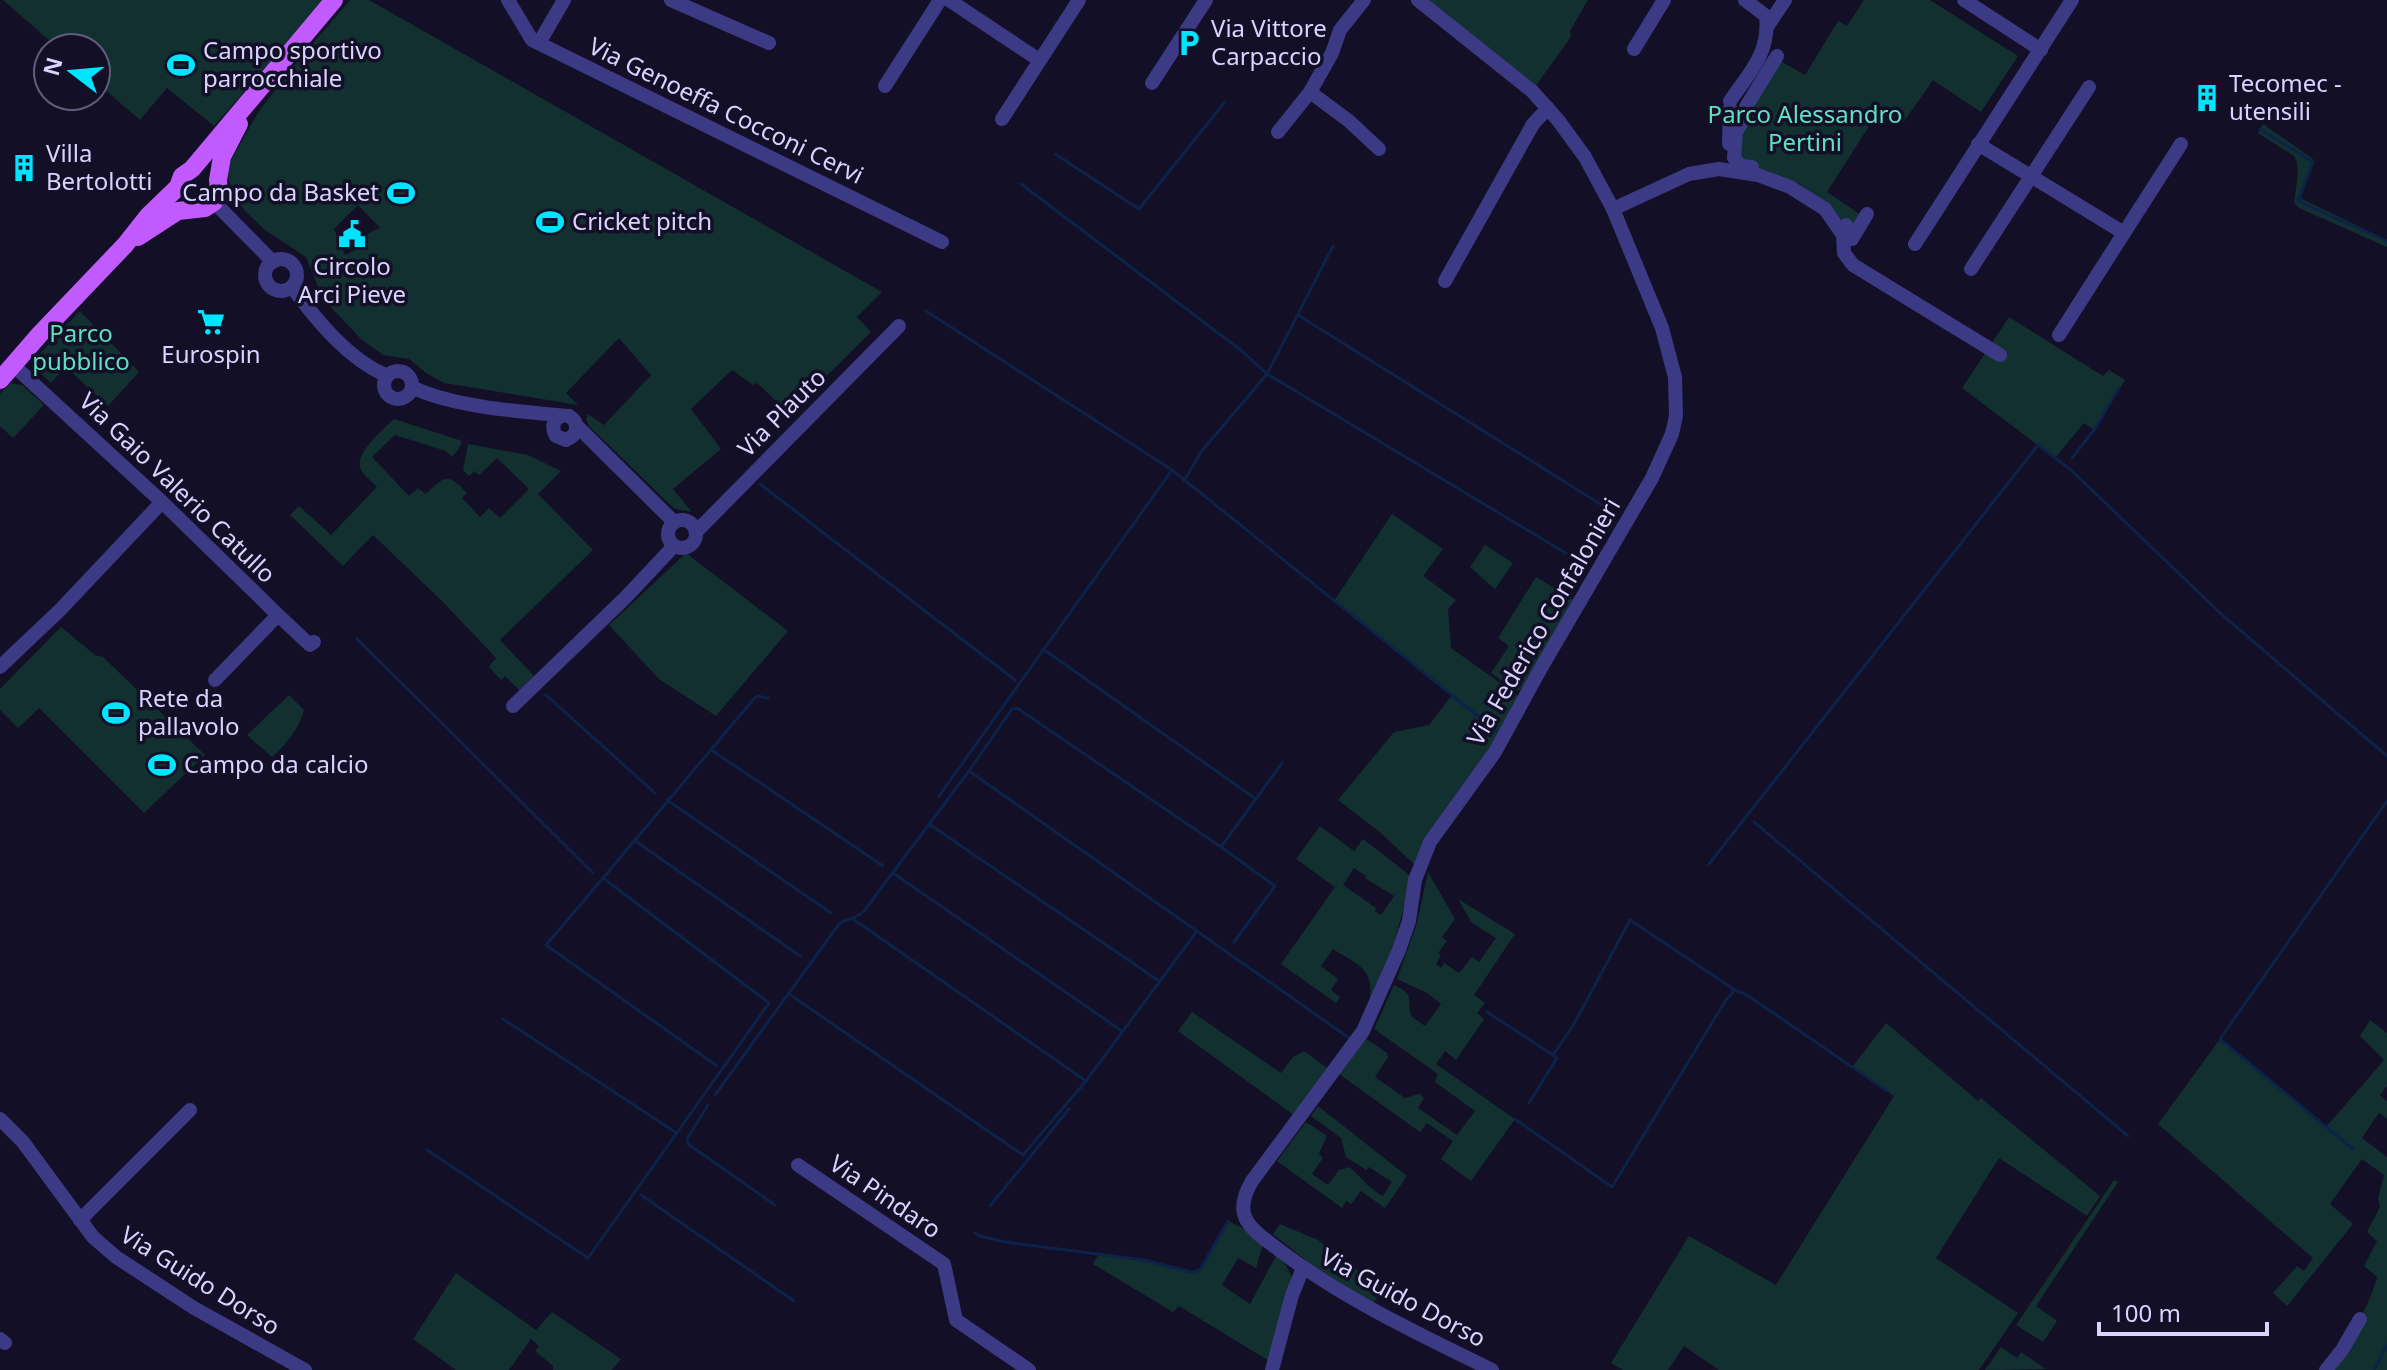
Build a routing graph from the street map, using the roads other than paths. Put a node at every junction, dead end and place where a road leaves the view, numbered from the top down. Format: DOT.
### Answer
graph roads {
  1 [pos="334,0"];
  2 [pos="508,0"];
  3 [pos="564,0"];
  4 [pos="671,0"];
  5 [pos="940,0"];
  6 [pos="949,0"];
  7 [pos="1079,0"];
  8 [pos="1206,0"];
  9 [pos="1364,0"];
  10 [pos="1418,0"];
  11 [pos="1664,0"];
  12 [pos="1745,0"];
  13 [pos="1785,0"];
  14 [pos="1964,0"];
  15 [pos="2072,0"];
  16 [pos="1767,27"];
  17 [pos="539,43"];
  18 [pos="769,43"];
  19 [pos="1634,49"];
  20 [pos="2041,50"];
  21 [pos="1777,56"];
  22 [pos="1039,60"];
  23 [pos="1152,83"];
  24 [pos="885,86"];
  25 [pos="2089,87"];
  26 [pos="1310,92"];
  27 [pos="251,97"];
  28 [pos="1548,108"];
  29 [pos="1002,119"];
  30 [pos="1278,132"];
  31 [pos="1978,144"];
  32 [pos="2181,144"];
  33 [pos="1379,149"];
  34 [pos="192,169"];
  35 [pos="1727,170"];
  36 [pos="2032,178"];
  37 [pos="218,180"];
  38 [pos="178,187"];
  39 [pos="214,202"];
  40 [pos="194,209"];
  41 [pos="1613,209"];
  42 [pos="1867,214"];
  43 [pos="2124,233"];
  44 [pos="1919,238"];
  45 [pos="942,242"];
  46 [pos="125,245"];
  47 [pos="273,262"];
  48 [pos="1971,269"];
  49 [pos="1445,281"];
  50 [pos="292,287"];
  51 [pos="899,326"];
  52 [pos="2059,335"];
  53 [pos="2000,355"];
  54 [pos="13,365"];
  55 [pos="387,376"];
  56 [pos="0,380"];
  57 [pos="412,387"];
  58 [pos="511,409"];
  59 [pos="561,416"];
  60 [pos="553,432"];
  61 [pos="573,432"];
  62 [pos="162,502"];
  63 [pos="674,522"];
  64 [pos="697,531"];
  65 [pos="673,547"];
  66 [pos="278,615"];
  67 [pos="314,642"];
  68 [pos="0,667"];
  69 [pos="215,680"];
  70 [pos="513,706"];
  71 [pos="190,1110"];
  72 [pos="0,1119"];
  73 [pos="798,1165"];
  74 [pos="80,1220"];
  75 [pos="1303,1268"];
  76 [pos="2360,1319"];
  77 [pos="305,1370"];
  78 [pos="1029,1370"];
  79 [pos="1272,1370"];
  80 [pos="1492,1370"];
  81 [pos="2326,1370"];
  1 -- 27 [label="main road"];
  2 -- 17 [label="street, Via Genoeffa Cocconi Cervi"];
  3 -- 17 [label="street"];
  4 -- 18 [label="street"];
  5 -- 24 [label="street"];
  6 -- 22 [label="street"];
  7 -- 22 [label="street"];
  8 -- 23 [label="street"];
  9 -- 26 [label="street"];
  10 -- 28 [label="street, Via Federico Confalonieri"];
  11 -- 19 [label="street"];
  12 -- 16 [label="street"];
  13 -- 16 [label="street"];
  14 -- 20 [label="street"];
  15 -- 20 [label="street"];
  16 -- 35 [label="street"];
  17 -- 45 [label="street, Via Genoeffa Cocconi Cervi"];
  20 -- 31 [label="street"];
  21 -- 42 [label="street"];
  22 -- 29 [label="street"];
  25 -- 36 [label="street"];
  26 -- 30 [label="street"];
  26 -- 33 [label="street"];
  27 -- 34 [label="main road"];
  27 -- 37 [label="main road"];
  28 -- 41 [label="street, Via Federico Confalonieri"];
  28 -- 49 [label="street"];
  31 -- 36 [label="street"];
  31 -- 44 [label="street"];
  32 -- 43 [label="street"];
  34 -- 37 [label="main road"];
  34 -- 38 [label="main road"];
  35 -- 41 [label="street"];
  35 -- 53 [label="street"];
  36 -- 43 [label="street"];
  36 -- 48 [label="street"];
  37 -- 39 [label="main road"];
  38 -- 40 [label="main road"];
  38 -- 46 [label="main road"];
  39 -- 40 [label="main road"];
  39 -- 47 [label="street"];
  40 -- 46 [label="main road"];
  41 -- 75 [label="street, Via Federico Confalonieri"];
  43 -- 52 [label="street"];
  46 -- 54 [label="main road"];
  47 -- 50 [label="street"];
  47 -- 50 [label="street"];
  50 -- 55 [label="street"];
  51 -- 64 [label="street, Via Plauto"];
  54 -- 56 [label="main road"];
  54 -- 62 [label="street, Via Gaio Valerio Catullo"];
  55 -- 57 [label="street"];
  55 -- 57 [label="street"];
  57 -- 58 [label="street"];
  58 -- 59 [label="street"];
  58 -- 60 [label="street"];
  59 -- 60 [label="street"];
  59 -- 61 [label="street"];
  60 -- 61 [label="street"];
  61 -- 63 [label="street"];
  62 -- 66 [label="street, Via Gaio Valerio Catullo"];
  62 -- 68 [label="street"];
  63 -- 64 [label="street"];
  63 -- 65 [label="street"];
  64 -- 65 [label="street, Via Plauto"];
  65 -- 70 [label="street, Via Plauto"];
  66 -- 67 [label="street"];
  66 -- 69 [label="street, Via Gaio Valerio Catullo"];
  71 -- 74 [label="street, Via Guido Dorso"];
  72 -- 74 [label="street, Via Guido Dorso"];
  73 -- 78 [label="street, Via Pindaro"];
  74 -- 77 [label="street, Via Guido Dorso"];
  75 -- 79 [label="street, Via Guido Dorso"];
  75 -- 80 [label="street, Via Guido Dorso"];
  76 -- 81 [label="street"];
}
